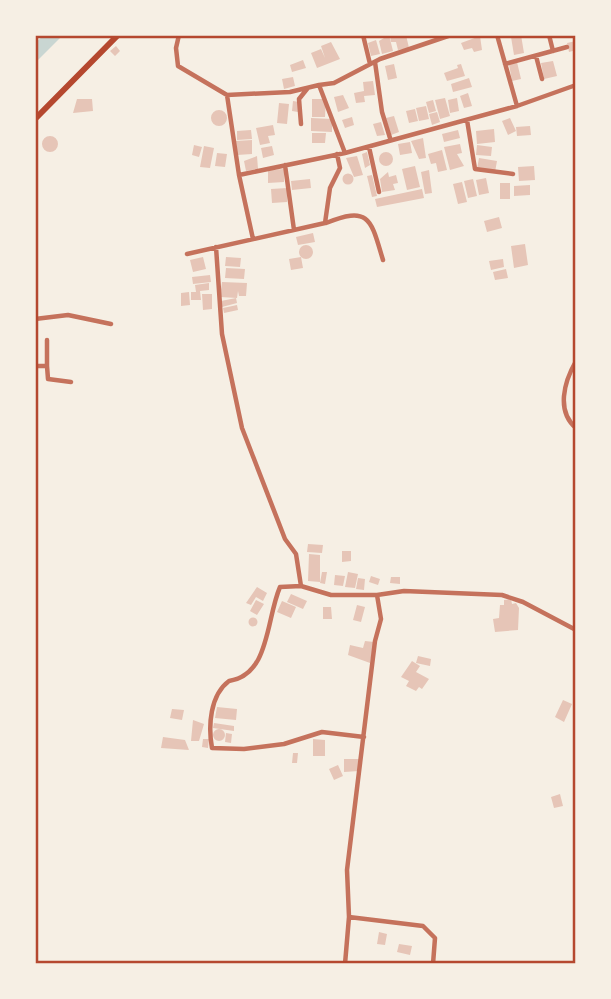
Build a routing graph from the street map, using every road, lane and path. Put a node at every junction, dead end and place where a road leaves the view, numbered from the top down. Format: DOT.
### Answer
graph roads {
  1 [pos="118,35"];
  2 [pos="179,35"];
  3 [pos="363,35"];
  4 [pos="451,35"];
  5 [pos="497,35"];
  6 [pos="549,35"];
  7 [pos="567,47"];
  8 [pos="553,51"];
  9 [pos="536,56"];
  10 [pos="372,63"];
  11 [pos="505,64"];
  12 [pos="542,79"];
  13 [pos="319,85"];
  14 [pos="576,85"];
  15 [pos="307,88"];
  16 [pos="227,95"];
  17 [pos="517,106"];
  18 [pos="35,119"];
  19 [pos="467,120"];
  20 [pos="301,124"];
  21 [pos="390,138"];
  22 [pos="369,147"];
  23 [pos="345,153"];
  24 [pos="337,154"];
  25 [pos="285,165"];
  26 [pos="513,174"];
  27 [pos="239,175"];
  28 [pos="379,192"];
  29 [pos="325,223"];
  30 [pos="294,231"];
  31 [pos="253,239"];
  32 [pos="216,247"];
  33 [pos="187,254"];
  34 [pos="383,260"];
  35 [pos="35,319"];
  36 [pos="111,324"];
  37 [pos="47,340"];
  38 [pos="576,361"];
  39 [pos="35,366"];
  40 [pos="47,366"];
  41 [pos="71,382"];
  42 [pos="576,428"];
  43 [pos="301,586"];
  44 [pos="377,595"];
  45 [pos="576,630"];
  46 [pos="576,705"];
  47 [pos="576,727"];
  48 [pos="364,737"];
  49 [pos="349,917"];
  50 [pos="345,964"];
  51 [pos="433,964"];
  1 -- 18 [label="main road"];
  2 -- 16 [label="street"];
  3 -- 10 [label="street"];
  4 -- 10 [label="street"];
  5 -- 11 [label="street"];
  6 -- 8 [label="street"];
  7 -- 8 [label="street"];
  8 -- 9 [label="street"];
  9 -- 11 [label="street"];
  9 -- 12 [label="street"];
  10 -- 13 [label="street"];
  10 -- 21 [label="street"];
  11 -- 17 [label="street"];
  13 -- 15 [label="street"];
  13 -- 23 [label="street"];
  14 -- 17 [label="street"];
  15 -- 16 [label="street"];
  15 -- 20 [label="street"];
  16 -- 27 [label="street"];
  17 -- 19 [label="street"];
  19 -- 21 [label="street"];
  19 -- 26 [label="street"];
  21 -- 22 [label="street"];
  22 -- 23 [label="street"];
  22 -- 28 [label="street"];
  23 -- 24 [label="street"];
  24 -- 25 [label="street"];
  24 -- 29 [label="street"];
  25 -- 27 [label="street"];
  25 -- 30 [label="street"];
  27 -- 31 [label="street"];
  29 -- 30 [label="street"];
  29 -- 34 [label="street"];
  30 -- 31 [label="street"];
  31 -- 32 [label="street"];
  32 -- 33 [label="street"];
  32 -- 43 [label="street"];
  35 -- 36 [label="street"];
  37 -- 40 [label="street"];
  38 -- 42 [label="street"];
  39 -- 40 [label="street"];
  40 -- 41 [label="street"];
  43 -- 44 [label="street"];
  43 -- 48 [label="street"];
  44 -- 45 [label="street"];
  44 -- 48 [label="street"];
  46 -- 47 [label="street"];
  48 -- 49 [label="street"];
  49 -- 50 [label="street"];
  49 -- 51 [label="street"];
}
